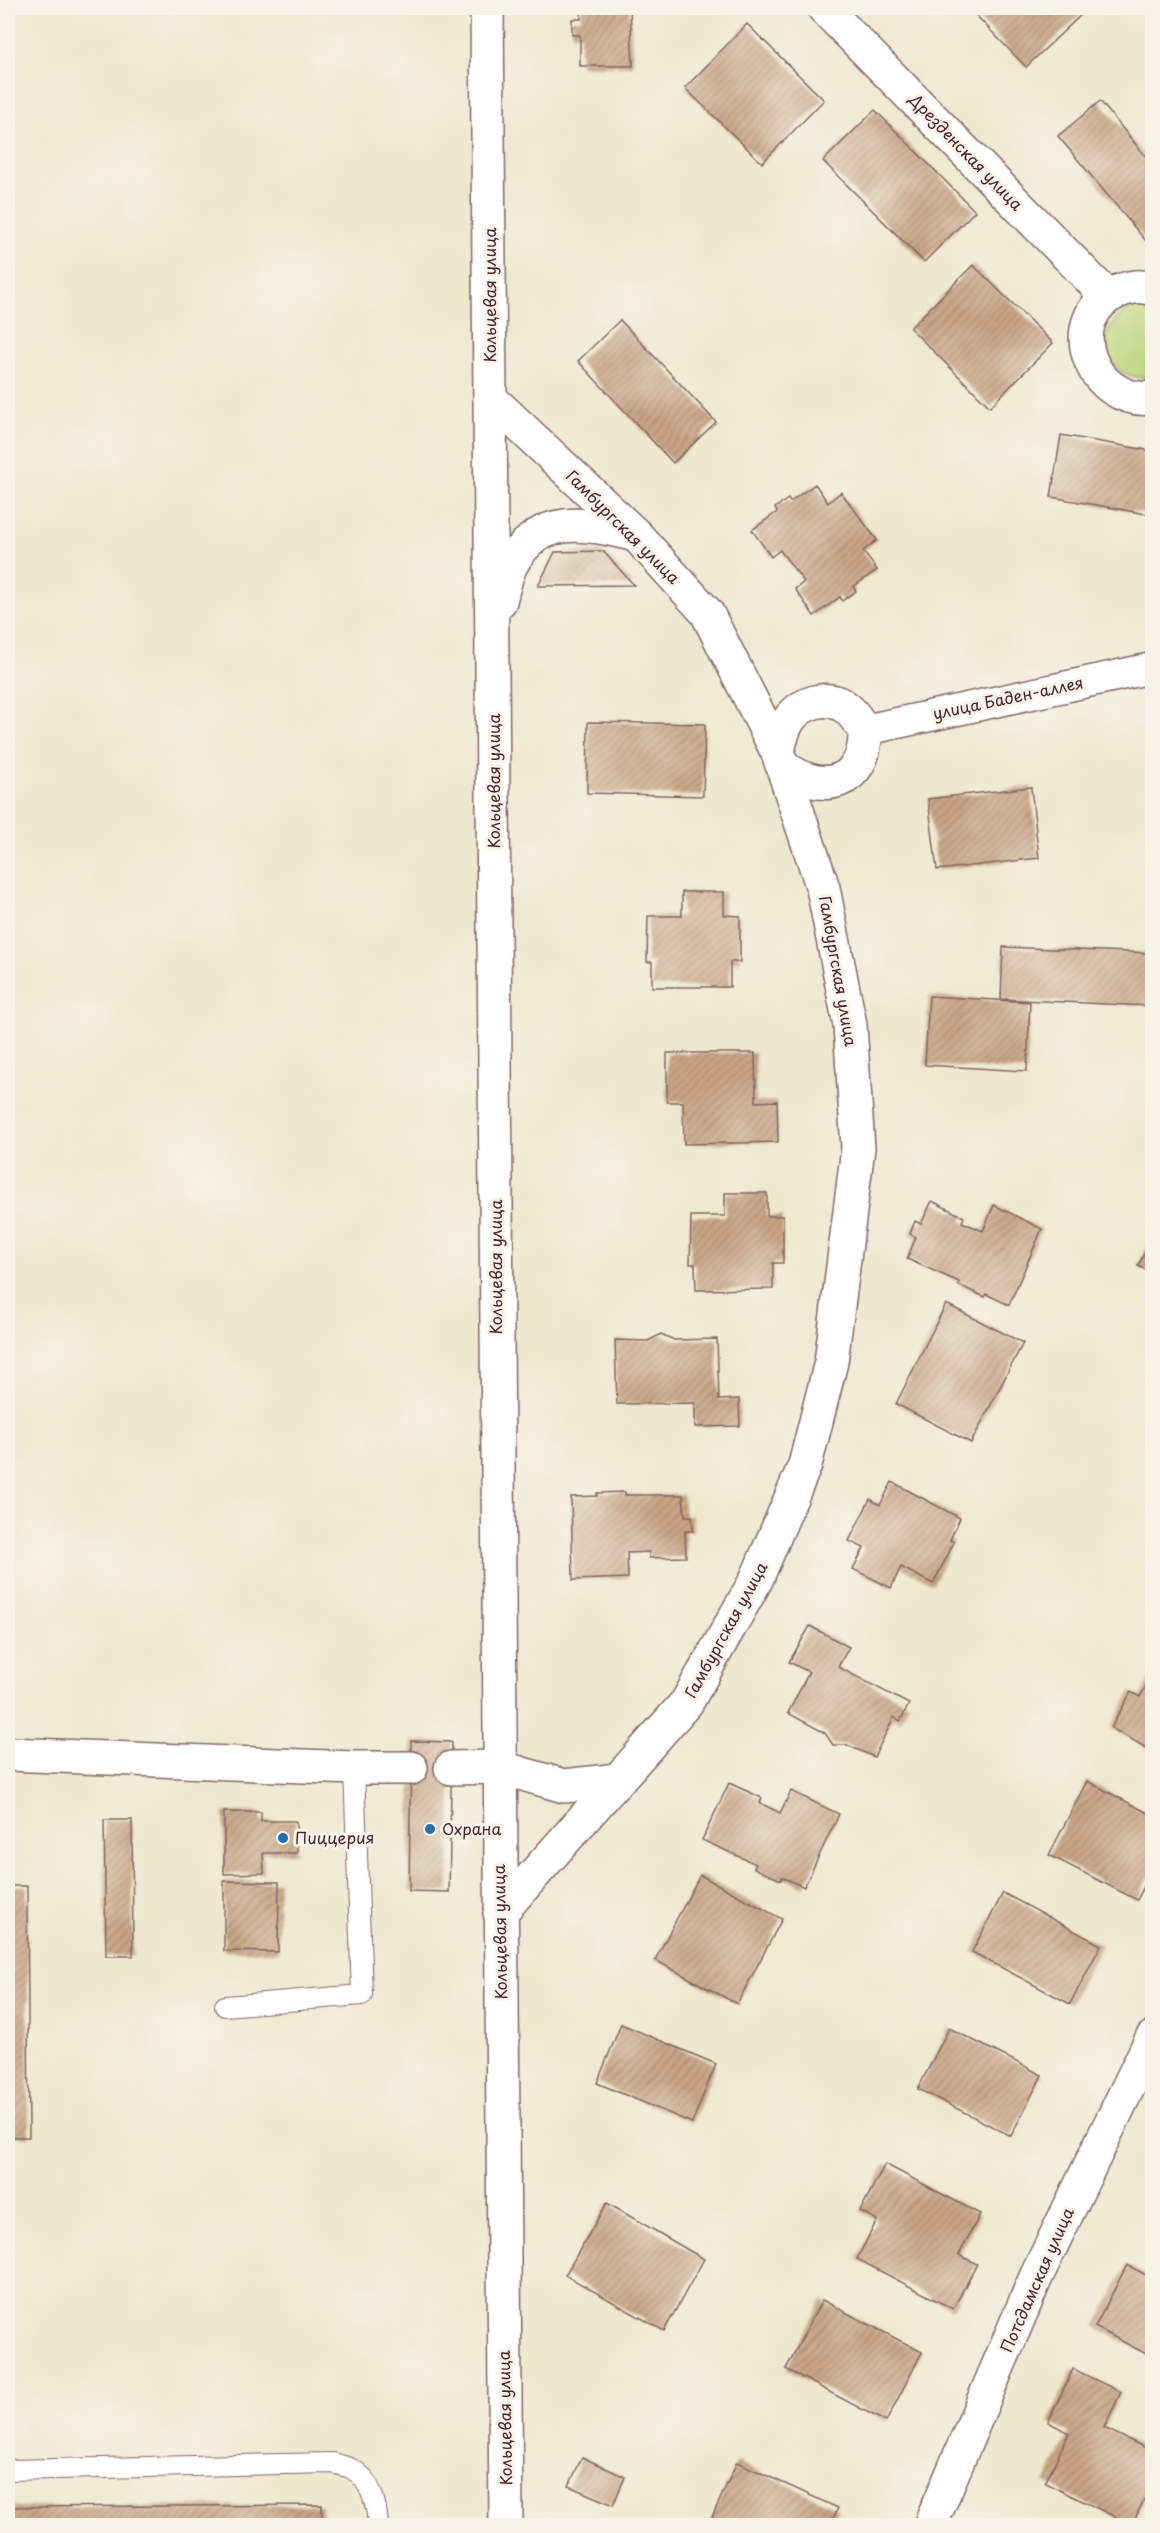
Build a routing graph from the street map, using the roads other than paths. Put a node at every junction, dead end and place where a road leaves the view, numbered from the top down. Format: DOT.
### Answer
graph roads {
  1 [pos="487,8"];
  2 [pos="824,8"];
  3 [pos="1152,289"];
  4 [pos="1107,296"];
  5 [pos="490,398"];
  6 [pos="1152,398"];
  7 [pos="637,536"];
  8 [pos="493,619"];
  9 [pos="1152,668"];
  10 [pos="865,730"];
  11 [pos="780,759"];
  12 [pos="8,1754"];
  13 [pos="499,1767"];
  14 [pos="354,1768"];
  15 [pos="411,1768"];
  16 [pos="451,1768"];
  17 [pos="618,1780"];
  18 [pos="500,1913"];
  19 [pos="225,2006"];
  20 [pos="1152,2038"];
  21 [pos="8,2470"];
  22 [pos="378,2526"];
  23 [pos="506,2526"];
  24 [pos="930,2526"];
  1 -- 5 [label="street, Кольцевая улица"];
  2 -- 4 [label="street, Дрезденская улица"];
  3 -- 4 [label="street"];
  4 -- 6 [label="street"];
  5 -- 7 [label="street, Гамбургская улица"];
  5 -- 8 [label="street, Кольцевая улица"];
  7 -- 8 [label="street"];
  7 -- 11 [label="street, Гамбургская улица"];
  8 -- 13 [label="street, Кольцевая улица"];
  9 -- 10 [label="street, улица Баден-аллея"];
  10 -- 11 [label="street"];
  10 -- 11 [label="street"];
  11 -- 17 [label="street, Гамбургская улица"];
  12 -- 14 [label="street"];
  13 -- 16 [label="street"];
  13 -- 17 [label="street"];
  13 -- 18 [label="street, Кольцевая улица"];
  14 -- 15 [label="street"];
  14 -- 19 [label="lane"];
  17 -- 18 [label="street, Гамбургская улица"];
  18 -- 23 [label="street, Кольцевая улица"];
  20 -- 24 [label="street, Потсдамская улица"];
  21 -- 22 [label="lane"];
}
